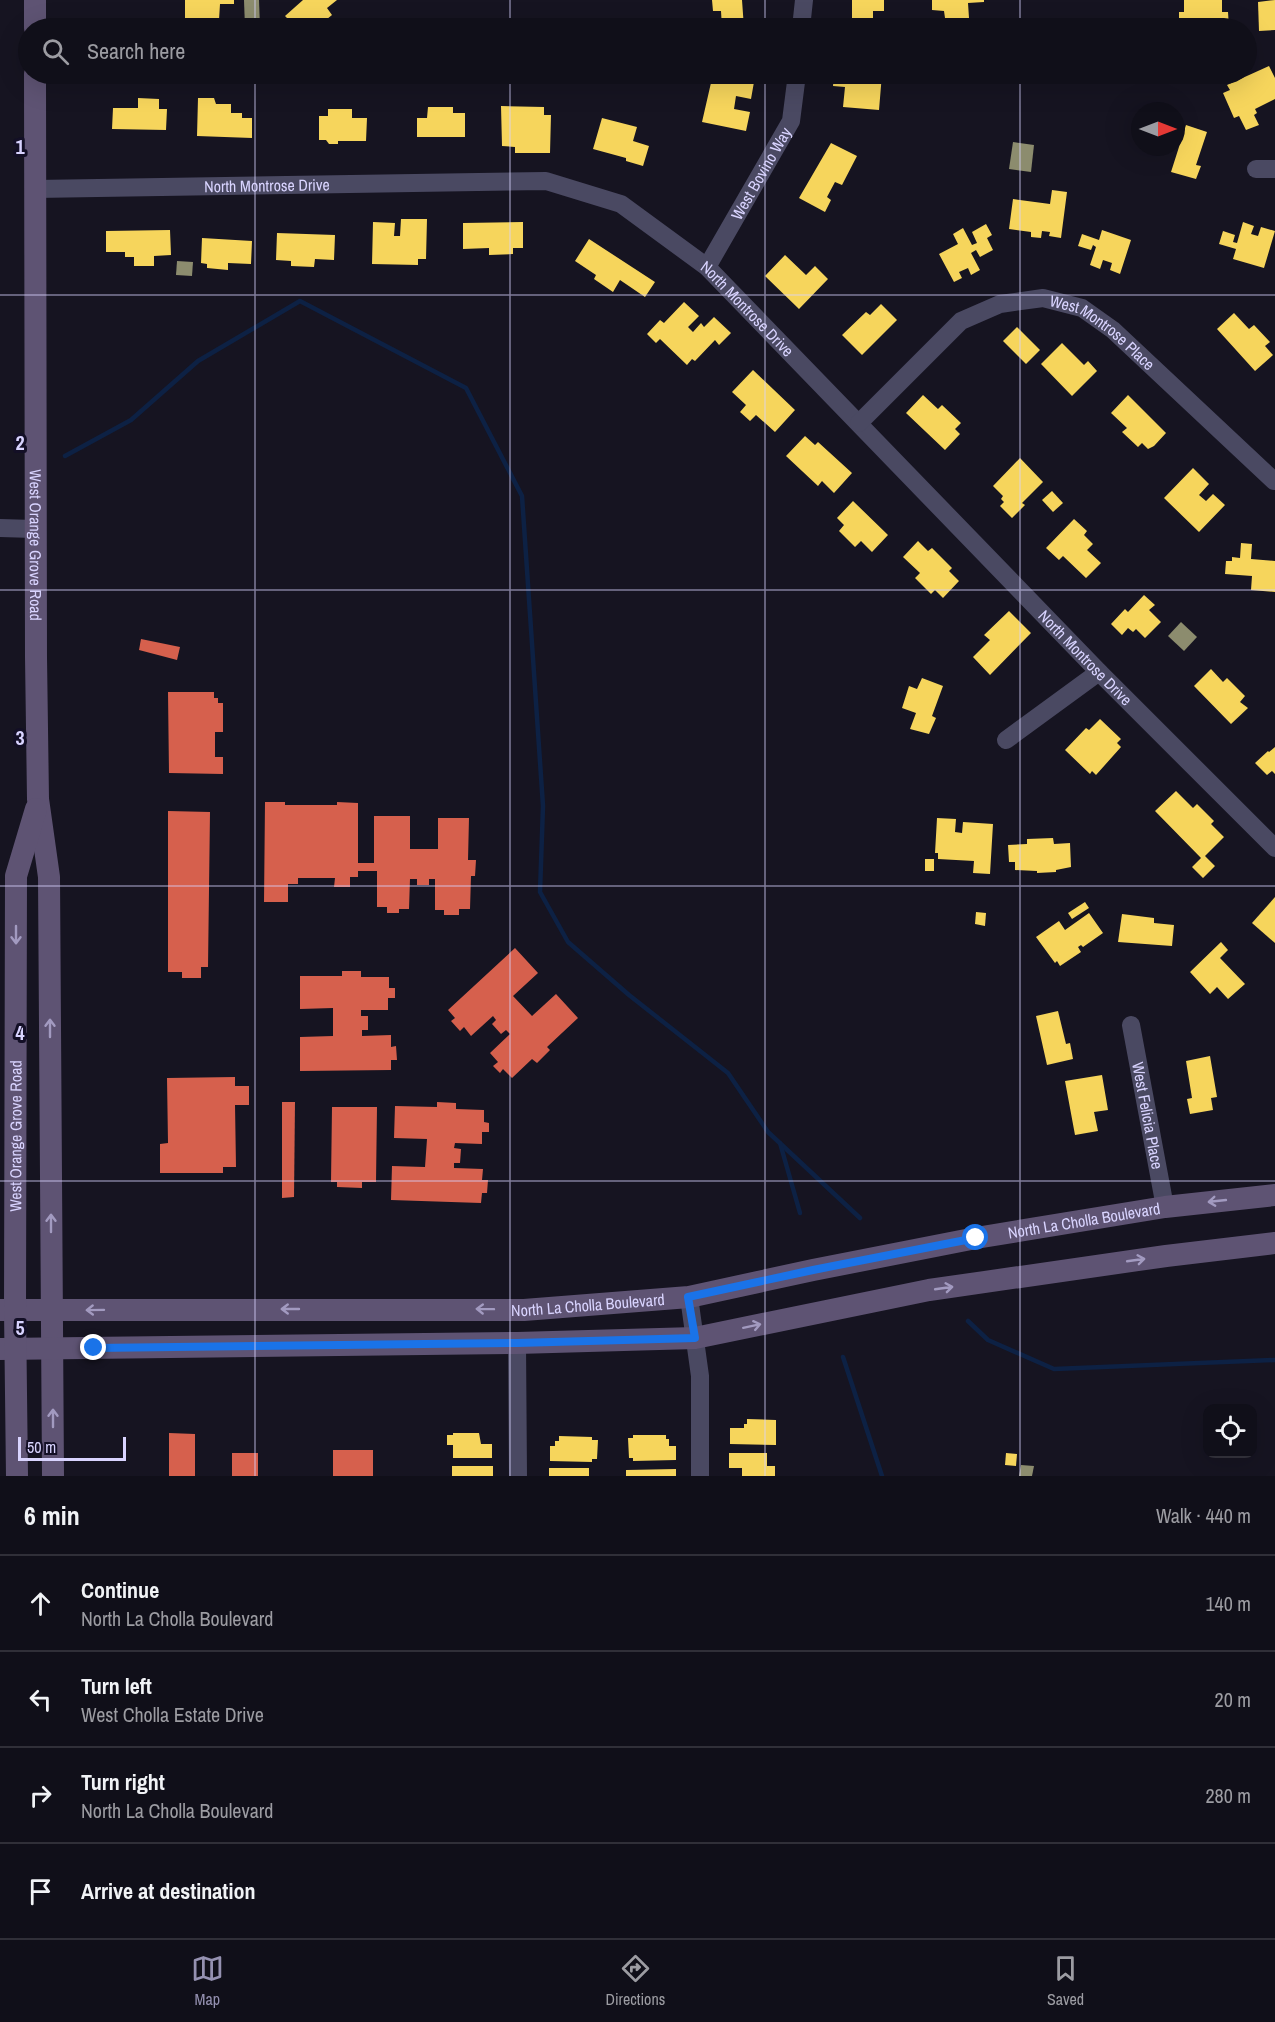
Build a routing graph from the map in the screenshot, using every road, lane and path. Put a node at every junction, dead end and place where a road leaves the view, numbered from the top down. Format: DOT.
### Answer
graph roads {
  1 [pos="34,0"];
  2 [pos="804,0"];
  3 [pos="35,18"];
  4 [pos="802,18"];
  5 [pos="35,84"];
  6 [pos="795,84"];
  7 [pos="1256,169"];
  8 [pos="1275,169"];
  9 [pos="35,189"];
  10 [pos="707,267"];
  11 [pos="859,423"];
  12 [pos="1274,481"];
  13 [pos="0,528"];
  14 [pos="34,529"];
  15 [pos="1099,672"];
  16 [pos="1006,740"];
  17 [pos="39,799"];
  18 [pos="1275,848"];
  19 [pos="1131,1024"];
  20 [pos="1275,1195"];
  21 [pos="1165,1207"];
  22 [pos="1275,1243"];
  23 [pos="688,1297"];
  24 [pos="8,1310"];
  25 [pos="52,1311"];
  26 [pos="695,1338"];
  27 [pos="517,1343"];
  28 [pos="52,1348"];
  29 [pos="8,1349"];
  30 [pos="17,1476"];
  31 [pos="53,1476"];
  32 [pos="518,1476"];
  33 [pos="700,1476"];
  1 -- 3 [label="main road"];
  2 -- 4 [label="street"];
  5 -- 9 [label="main road, West Orange Grove Road"];
  6 -- 10 [label="street, West Bovino Way"];
  7 -- 8 [label="street"];
  9 -- 10 [label="street, North Montrose Drive"];
  9 -- 14 [label="main road, West Orange Grove Road"];
  10 -- 11 [label="street, North Montrose Drive"];
  11 -- 12 [label="street, West Montrose Place"];
  11 -- 15 [label="street, North Montrose Drive"];
  13 -- 14 [label="street"];
  14 -- 17 [label="main road, West Orange Grove Road"];
  15 -- 16 [label="street"];
  15 -- 18 [label="street, North Montrose Drive"];
  17 -- 24 [label="main road, West Orange Grove Road, one-way"];
  25 -- 17 [label="main road, West Orange Grove Road, one-way"];
  19 -- 21 [label="street, West Felicia Place"];
  20 -- 21 [label="main road, North La Cholla Boulevard, one-way"];
  21 -- 23 [label="main road, North La Cholla Boulevard"];
  26 -- 22 [label="main road, North La Cholla Boulevard, one-way"];
  23 -- 25 [label="main road, North La Cholla Boulevard, one-way"];
  23 -- 26 [label="street"];
  24 -- 25 [label="main road, North La Cholla Boulevard"];
  24 -- 29 [label="main road, West Orange Grove Road"];
  25 -- 28 [label="main road, West Orange Grove Road"];
  26 -- 27 [label="main road, North La Cholla Boulevard"];
  26 -- 33 [label="street"];
  27 -- 28 [label="main road, North La Cholla Boulevard"];
  27 -- 32 [label="street"];
  28 -- 29 [label="main road, North La Cholla Boulevard"];
  31 -- 28 [label="main road, West Orange Grove Road, one-way"];
  29 -- 30 [label="main road, West Orange Grove Road"];
}
